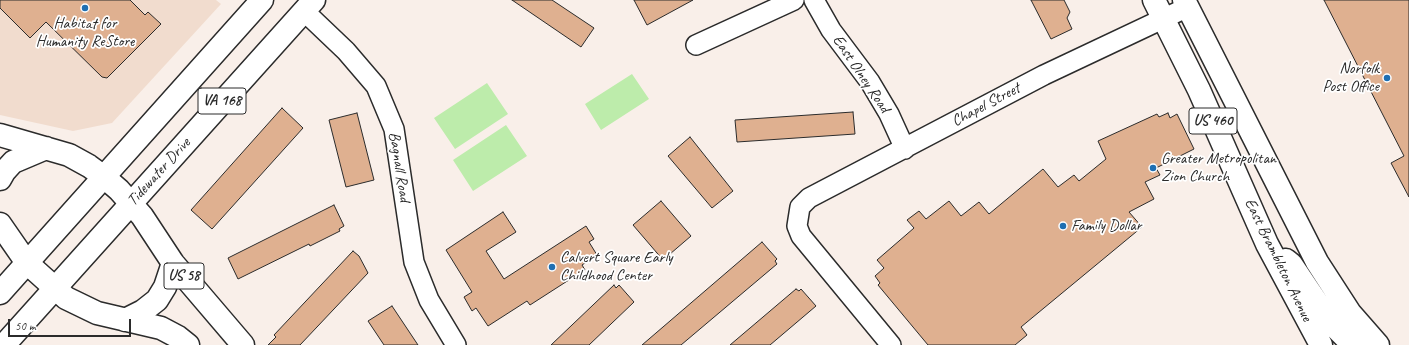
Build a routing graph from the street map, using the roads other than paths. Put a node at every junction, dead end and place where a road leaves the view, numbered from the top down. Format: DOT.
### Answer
graph roads {
  1 [pos="262,0"];
  2 [pos="794,0"];
  3 [pos="814,0"];
  4 [pos="1186,4"];
  5 [pos="309,6"];
  6 [pos="1158,9"];
  7 [pos="696,45"];
  8 [pos="0,134"];
  9 [pos="46,148"];
  10 [pos="905,149"];
  11 [pos="104,177"];
  12 [pos="0,179"];
  13 [pos="131,203"];
  14 [pos="0,224"];
  15 [pos="1267,244"];
  16 [pos="27,263"];
  17 [pos="173,263"];
  18 [pos="55,288"];
  19 [pos="0,293"];
  20 [pos="125,320"];
  21 [pos="4,345"];
  22 [pos="188,345"];
  23 [pos="243,345"];
  24 [pos="456,345"];
  25 [pos="891,345"];
  26 [pos="1321,345"];
  27 [pos="1353,345"];
  28 [pos="1378,345"];
  1 -- 11 [label="main road, VA 168"];
  2 -- 7 [label="street"];
  3 -- 10 [label="street, East Olney Road"];
  4 -- 6 [label="street, Chapel Street"];
  4 -- 28 [label="main road, East Brambleton Avenue / US 460"];
  5 -- 13 [label="main road, Tidewater Drive / VA 168"];
  5 -- 24 [label="street, Bagnall Road"];
  6 -- 10 [label="street, Chapel Street"];
  6 -- 15 [label="main road, East Brambleton Avenue / US 460"];
  8 -- 9 [label="main road, US 58"];
  9 -- 11 [label="main road, US 58"];
  9 -- 12 [label="main road"];
  10 -- 25 [label="street, Chapel Street"];
  11 -- 13 [label="main road, US 58"];
  11 -- 16 [label="main road, VA 168"];
  13 -- 17 [label="main road, US 58"];
  13 -- 18 [label="main road, Tidewater Drive / VA 168"];
  14 -- 16 [label="main road"];
  15 -- 26 [label="main road, East Brambleton Avenue / US 460"];
  15 -- 27 [label="main road"];
  16 -- 18 [label="main road"];
  16 -- 19 [label="main road, VA 168"];
  17 -- 20 [label="main road"];
  17 -- 23 [label="main road, US 58"];
  18 -- 20 [label="main road"];
  18 -- 21 [label="main road, Tidewater Drive / VA 168"];
  20 -- 22 [label="main road"];
}
